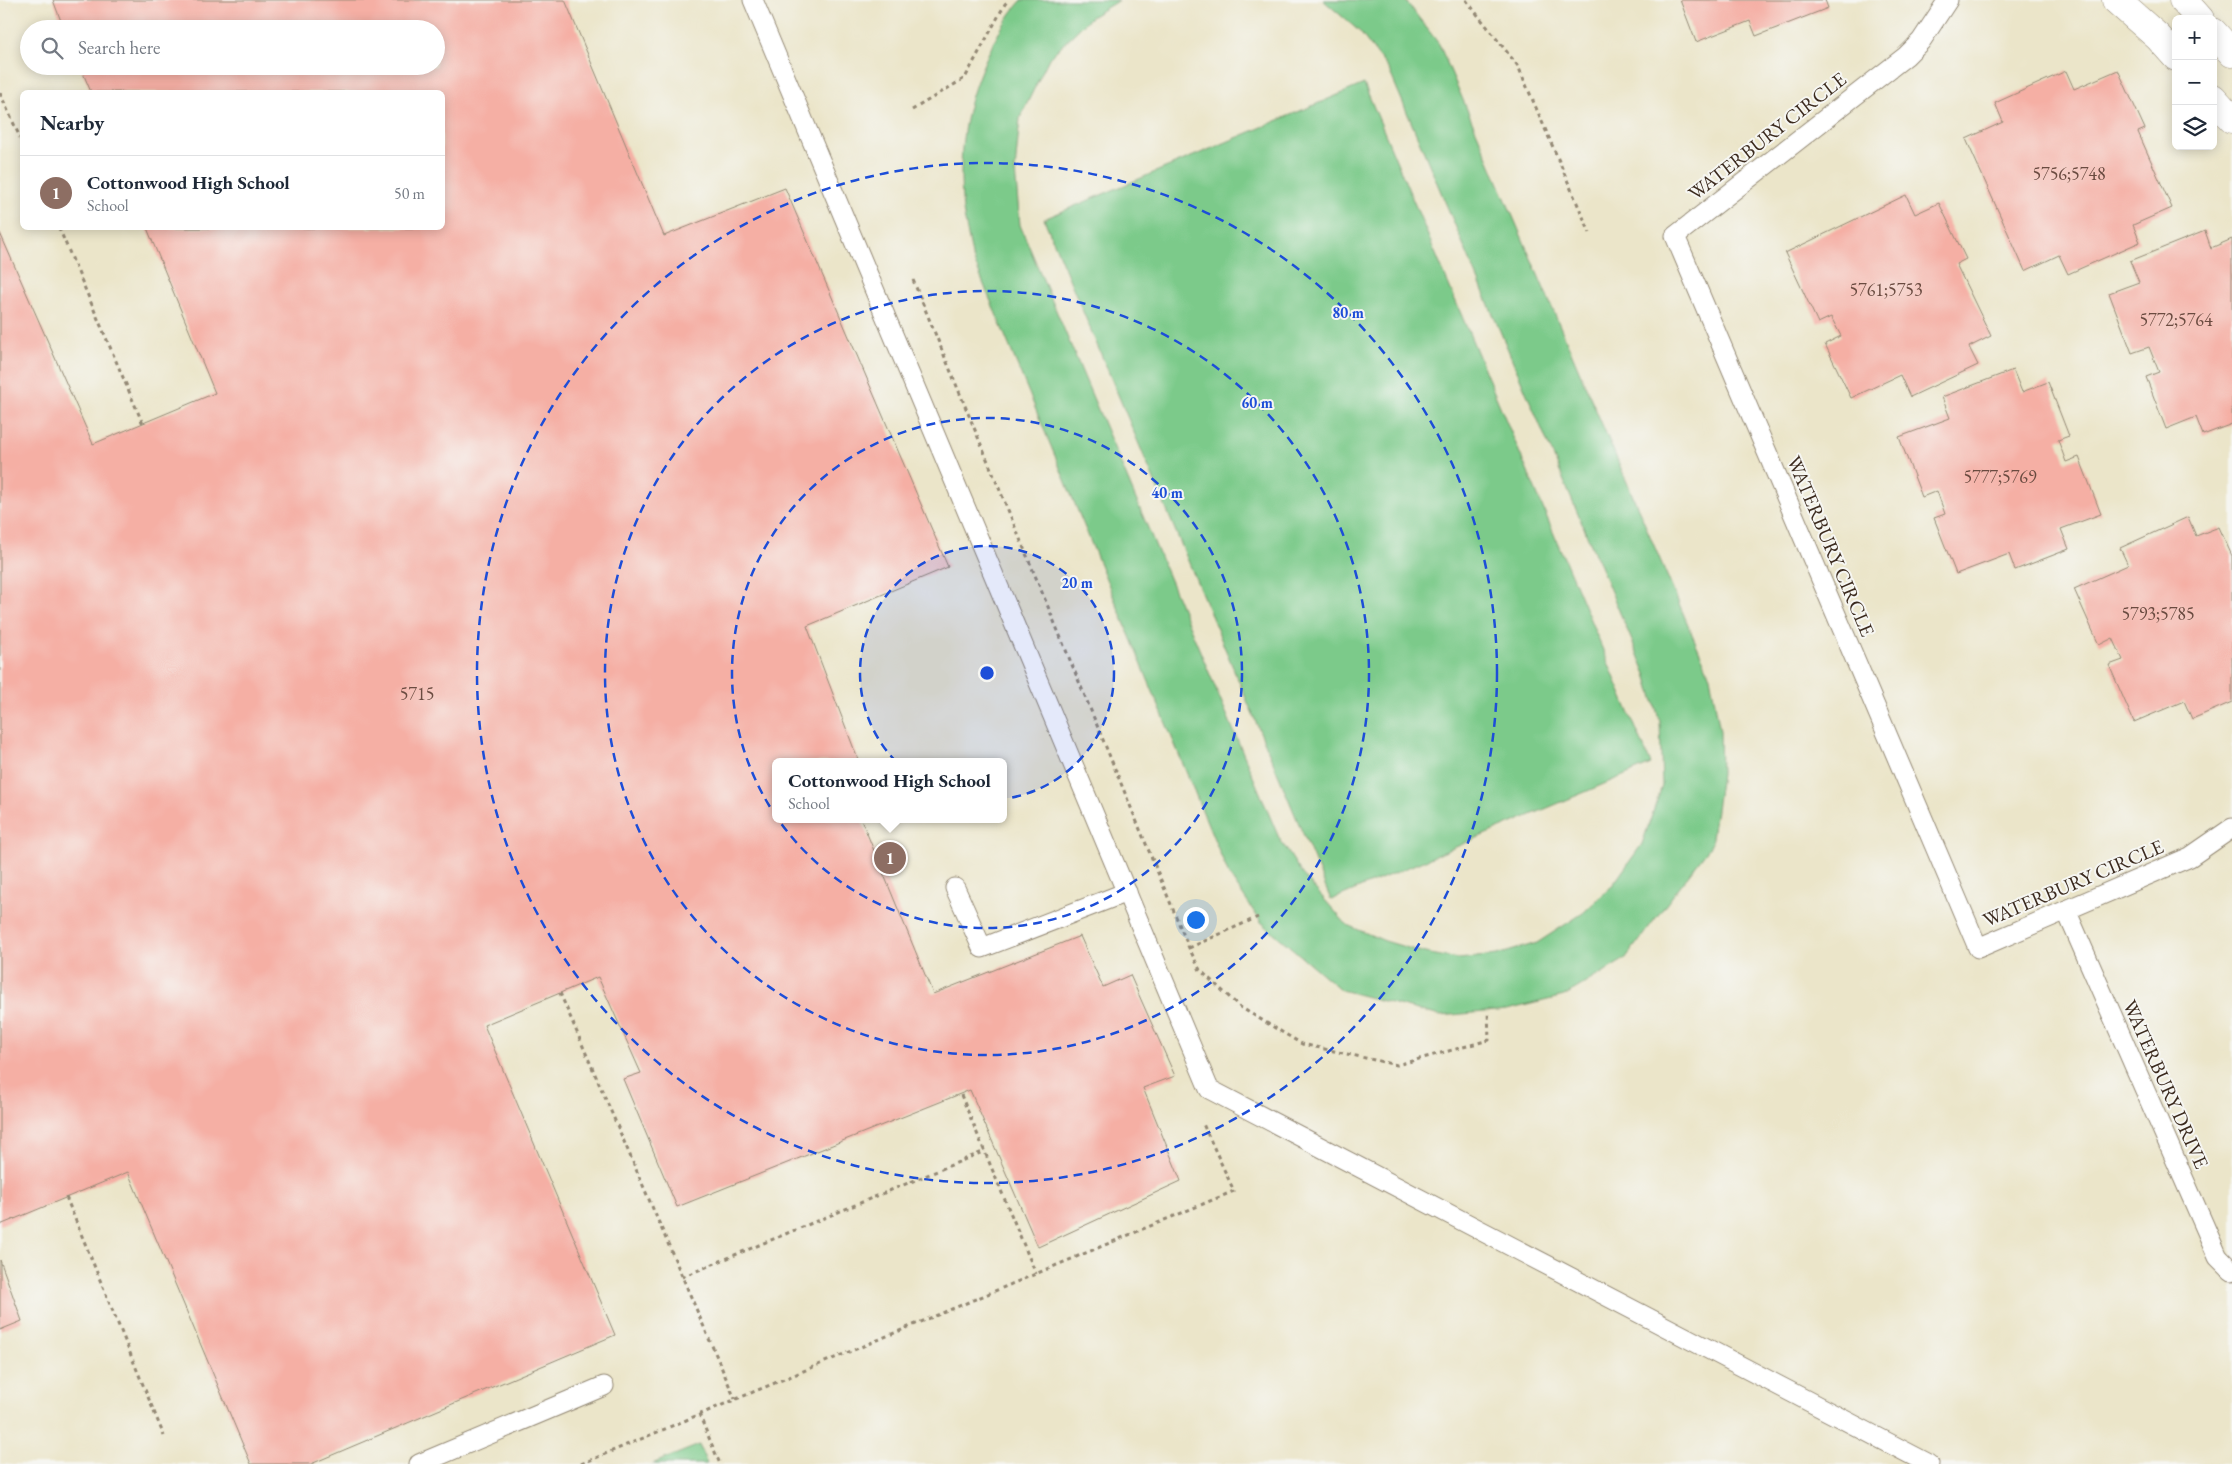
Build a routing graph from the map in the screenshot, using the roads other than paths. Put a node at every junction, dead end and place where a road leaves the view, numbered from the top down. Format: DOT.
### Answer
graph roads {
  1 [pos="753,0"];
  2 [pos="1948,0"];
  3 [pos="2116,0"];
  4 [pos="2183,0"];
  5 [pos="2196,15"];
  6 [pos="2217,36"];
  7 [pos="2232,52"];
  8 [pos="2172,53"];
  9 [pos="2217,103"];
  10 [pos="2232,120"];
  11 [pos="2232,828"];
  12 [pos="955,888"];
  13 [pos="1127,892"];
  14 [pos="2066,910"];
  15 [pos="2232,1271"];
  16 [pos="604,1386"];
  17 [pos="419,1464"];
  18 [pos="1929,1464"];
  1 -- 13 [label="lane"];
  2 -- 14 [label="lane, WATERBURY CIRCLE"];
  3 -- 8 [label="street"];
  4 -- 5 [label="street"];
  6 -- 7 [label="street"];
  9 -- 10 [label="street"];
  11 -- 14 [label="lane, WATERBURY CIRCLE"];
  12 -- 13 [label="lane"];
  13 -- 18 [label="lane"];
  14 -- 15 [label="lane, WATERBURY DRIVE"];
  16 -- 17 [label="lane"];
}
